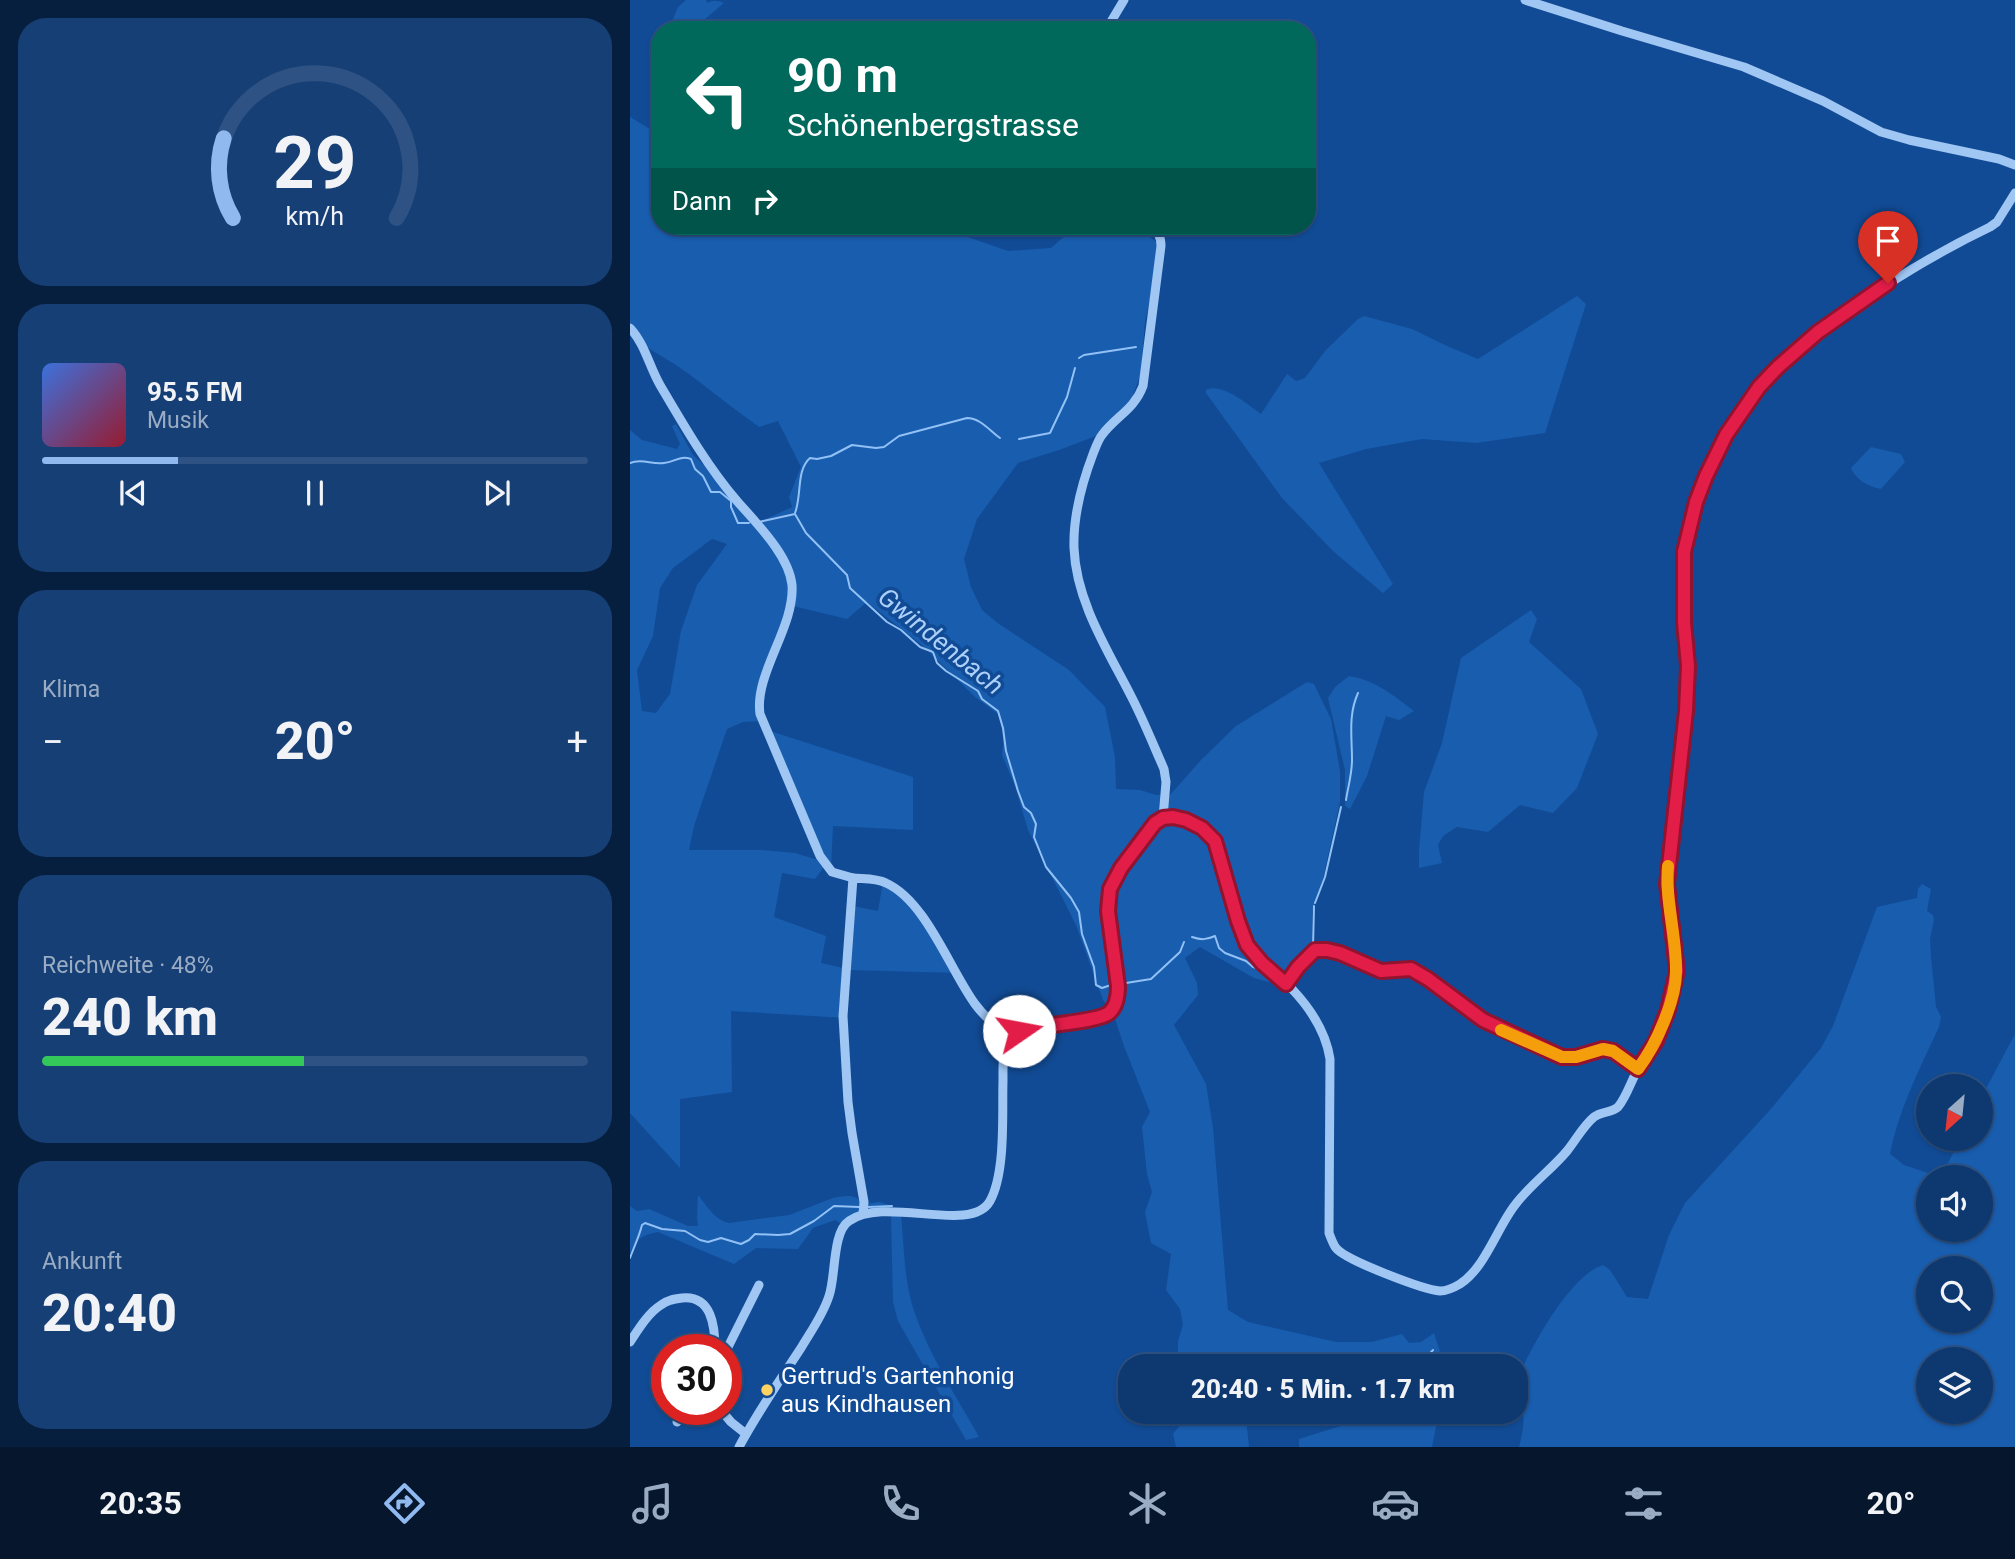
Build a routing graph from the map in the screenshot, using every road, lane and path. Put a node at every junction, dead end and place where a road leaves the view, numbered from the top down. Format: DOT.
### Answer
graph roads {
  1 [pos="1124,0"];
  2 [pos="1525,0"];
  3 [pos="1111,21"];
  4 [pos="2015,165"];
  5 [pos="2015,193"];
  6 [pos="1159,235"];
  7 [pos="630,328"];
  8 [pos="1163,818"];
  9 [pos="853,878"];
  10 [pos="1286,984"];
  11 [pos="1011,1037"];
  12 [pos="1638,1069"];
  13 [pos="863,1214"];
  14 [pos="759,1285"];
  15 [pos="715,1334"];
  16 [pos="734,1334"];
  17 [pos="630,1342"];
  18 [pos="735,1425"];
  19 [pos="746,1434"];
  20 [pos="739,1447"];
  1 -- 3 [label="street"];
  2 -- 4 [label="street"];
  5 -- 12 [label="street"];
  6 -- 8 [label="street"];
  7 -- 9 [label="street"];
  8 -- 10 [label="street"];
  8 -- 11 [label="street"];
  9 -- 11 [label="street"];
  9 -- 13 [label="street"];
  10 -- 12 [label="street"];
  10 -- 12 [label="street"];
  11 -- 13 [label="street"];
  13 -- 19 [label="street"];
  14 -- 16 [label="street"];
  15 -- 17 [label="street"];
  18 -- 19 [label="street"];
  19 -- 20 [label="street"];
}
